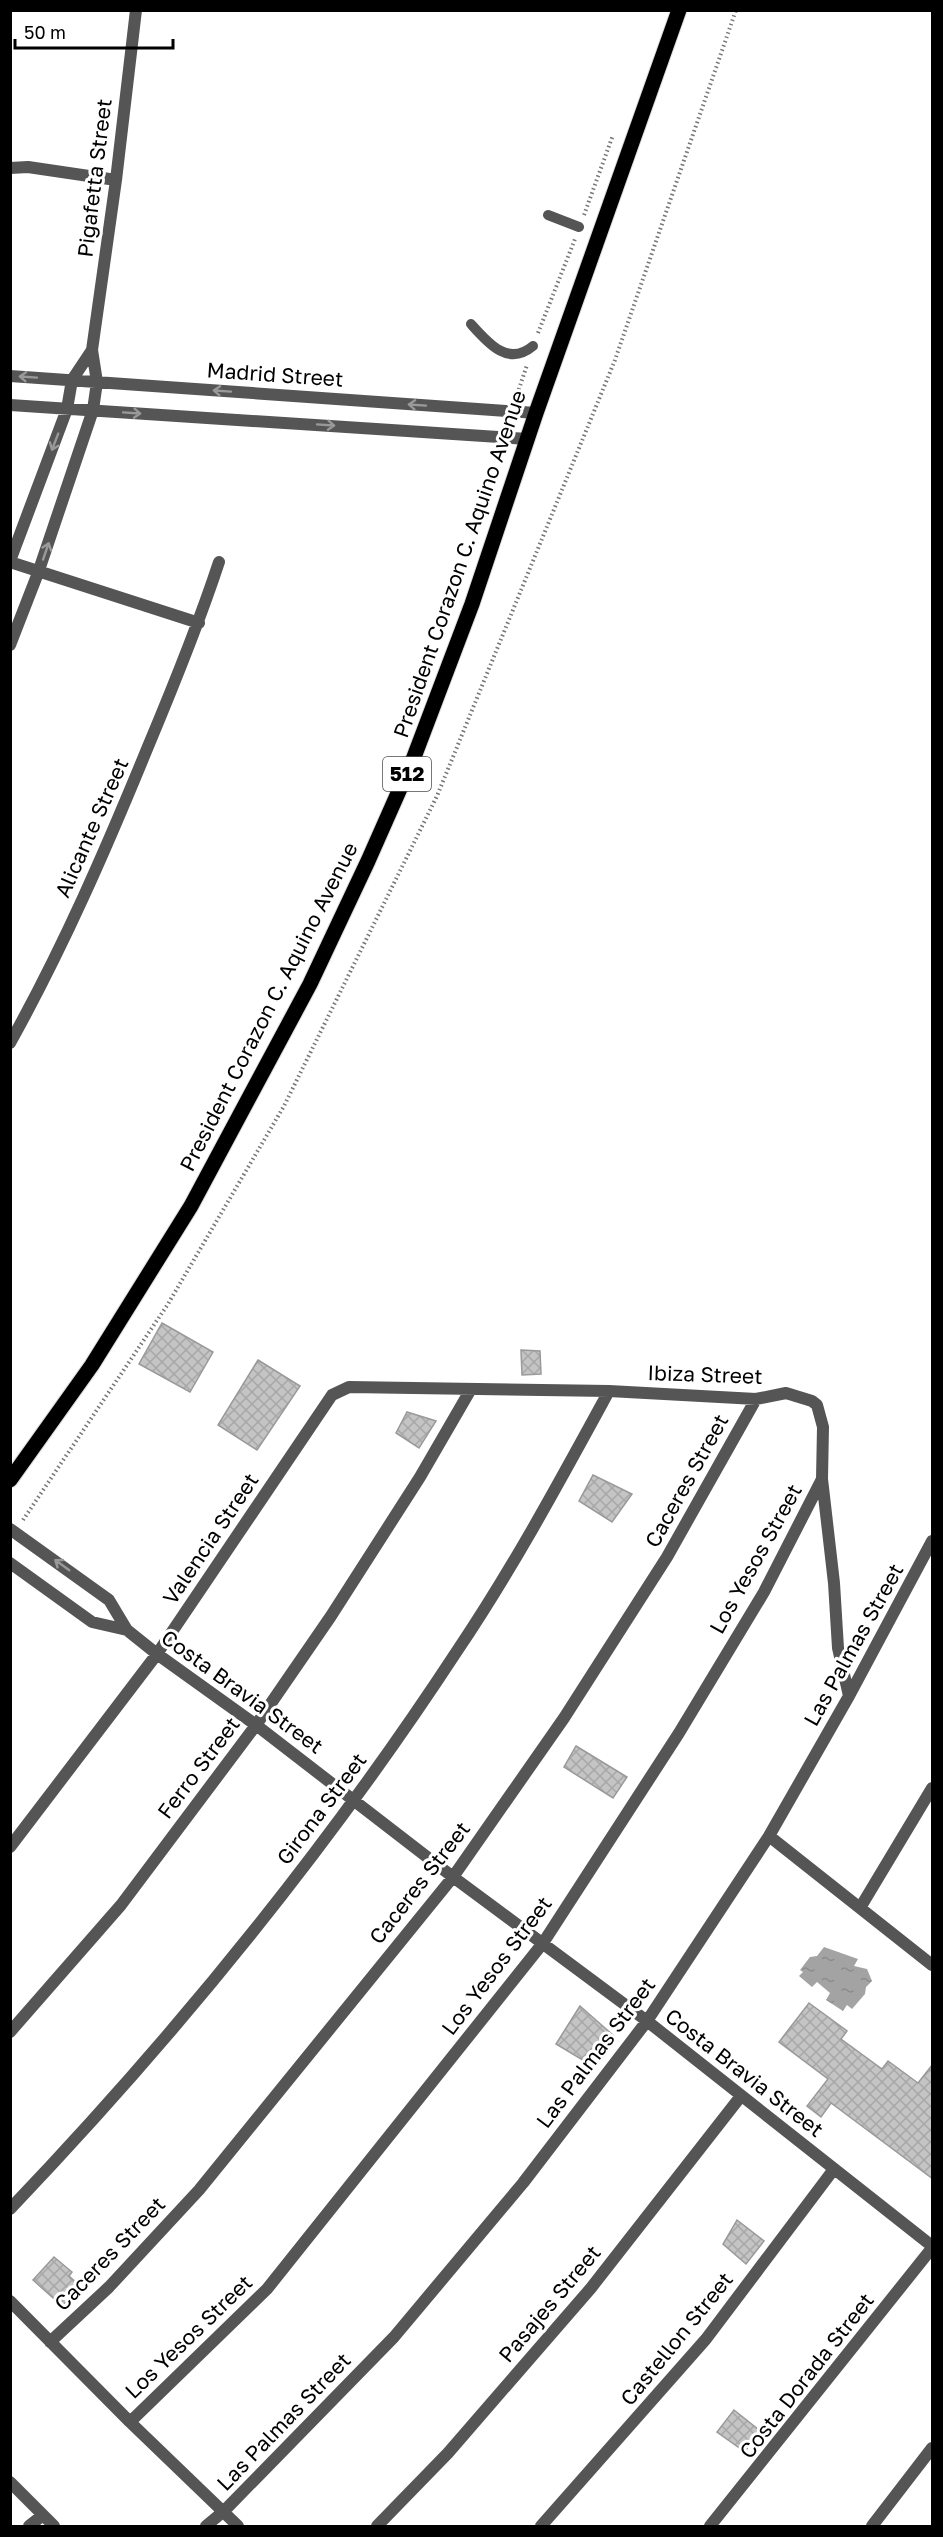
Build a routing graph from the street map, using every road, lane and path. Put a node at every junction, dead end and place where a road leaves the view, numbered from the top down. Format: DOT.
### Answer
graph roads {
  1 [pos="136,10"];
  2 [pos="679,10"];
  3 [pos="13,167"];
  4 [pos="116,180"];
  5 [pos="548,215"];
  6 [pos="579,226"];
  7 [pos="471,324"];
  8 [pos="533,346"];
  9 [pos="92,350"];
  10 [pos="10,376"];
  11 [pos="72,380"];
  12 [pos="97,382"];
  13 [pos="10,405"];
  14 [pos="68,409"];
  15 [pos="93,410"];
  16 [pos="536,413"];
  17 [pos="528,439"];
  18 [pos="10,562"];
  19 [pos="219,562"];
  20 [pos="38,573"];
  21 [pos="199,623"];
  22 [pos="10,645"];
  23 [pos="10,1042"];
  24 [pos="471,1389"];
  25 [pos="609,1391"];
  26 [pos="332,1395"];
  27 [pos="756,1399"];
  28 [pos="822,1479"];
  29 [pos="10,1480"];
  30 [pos="10,1529"];
  31 [pos="933,1541"];
  32 [pos="10,1563"];
  33 [pos="127,1630"];
  34 [pos="157,1654"];
  35 [pos="849,1696"];
  36 [pos="256,1725"];
  37 [pos="933,1788"];
  38 [pos="355,1800"];
  39 [pos="769,1836"];
  40 [pos="10,1847"];
  41 [pos="453,1877"];
  42 [pos="860,1908"];
  43 [pos="543,1943"];
  44 [pos="933,1965"];
  45 [pos="647,2021"];
  46 [pos="10,2031"];
  47 [pos="741,2096"];
  48 [pos="834,2169"];
  49 [pos="10,2209"];
  50 [pos="933,2247"];
  51 [pos="10,2301"];
  52 [pos="50,2342"];
  53 [pos="130,2422"];
  54 [pos="933,2448"];
  55 [pos="10,2482"];
  56 [pos="224,2511"];
  57 [pos="43,2514"];
  58 [pos="29,2526"];
  59 [pos="54,2526"];
  60 [pos="206,2526"];
  61 [pos="238,2526"];
  62 [pos="377,2526"];
  63 [pos="541,2526"];
  64 [pos="710,2526"];
  65 [pos="872,2526"];
  1 -- 4 [label="street, Pigafetta Street"];
  2 -- 16 [label="main road, President Corazon C. Aquino Avenue / 512"];
  3 -- 4 [label="street"];
  4 -- 9 [label="street, Pigafetta Street"];
  5 -- 6 [label="lane"];
  7 -- 8 [label="lane"];
  9 -- 11 [label="street"];
  9 -- 12 [label="street"];
  11 -- 10 [label="street, Madrid Street, one-way"];
  11 -- 12 [label="street, Madrid Street"];
  11 -- 14 [label="street"];
  12 -- 15 [label="street"];
  16 -- 12 [label="street, Madrid Street, one-way"];
  13 -- 14 [label="street"];
  14 -- 15 [label="street"];
  14 -- 18 [label="street, one-way"];
  15 -- 17 [label="street, one-way"];
  20 -- 15 [label="street, one-way"];
  16 -- 17 [label="main road, President Corazon C. Aquino Avenue / 512"];
  17 -- 29 [label="main road, President Corazon C. Aquino Avenue / 512"];
  18 -- 20 [label="street"];
  19 -- 21 [label="street, Alicante Street"];
  20 -- 21 [label="street"];
  20 -- 22 [label="street"];
  21 -- 23 [label="street, Alicante Street"];
  24 -- 25 [label="street, Ibiza Street"];
  24 -- 26 [label="street, Ibiza Street"];
  24 -- 36 [label="street, Ferro Street"];
  25 -- 27 [label="street, Ibiza Street"];
  25 -- 38 [label="street, Girona Street"];
  26 -- 34 [label="street, Valencia Street"];
  27 -- 28 [label="street, Ibiza Street"];
  27 -- 41 [label="street, Caceres Street"];
  28 -- 35 [label="street, Ibiza Street"];
  28 -- 43 [label="street, Los Yesos Street"];
  33 -- 30 [label="street, Costa Bravia Street, one-way"];
  31 -- 35 [label="street, Las Palmas Street"];
  32 -- 33 [label="street, Costa Bravia Street"];
  33 -- 34 [label="street, Costa Bravia Street"];
  34 -- 36 [label="street, Costa Bravia Street"];
  34 -- 40 [label="street, Valencia Street"];
  35 -- 39 [label="street, Las Palmas Street"];
  36 -- 38 [label="street, Costa Bravia Street"];
  36 -- 46 [label="street, Ferro Street"];
  37 -- 42 [label="street"];
  38 -- 41 [label="street, Costa Bravia Street"];
  38 -- 49 [label="street, Girona Street"];
  39 -- 42 [label="street"];
  39 -- 45 [label="street, Las Palmas Street"];
  41 -- 43 [label="street, Costa Bravia Street"];
  41 -- 52 [label="street, Caceres Street"];
  42 -- 44 [label="street"];
  43 -- 45 [label="street, Costa Bravia Street"];
  43 -- 53 [label="street, Los Yesos Street"];
  45 -- 47 [label="street, Costa Bravia Street"];
  45 -- 56 [label="street, Las Palmas Street"];
  47 -- 48 [label="street, Costa Bravia Street"];
  47 -- 62 [label="street, Pasajes Street"];
  48 -- 50 [label="street, Costa Bravia Street"];
  48 -- 63 [label="street, Castellon Street"];
  50 -- 64 [label="street, Costa Dorada Street"];
  51 -- 52 [label="street"];
  52 -- 53 [label="street"];
  53 -- 56 [label="street"];
  54 -- 65 [label="street"];
  55 -- 57 [label="street"];
  56 -- 60 [label="street, Las Palmas Street"];
  56 -- 61 [label="street"];
  57 -- 58 [label="street"];
  57 -- 59 [label="street"];
}
